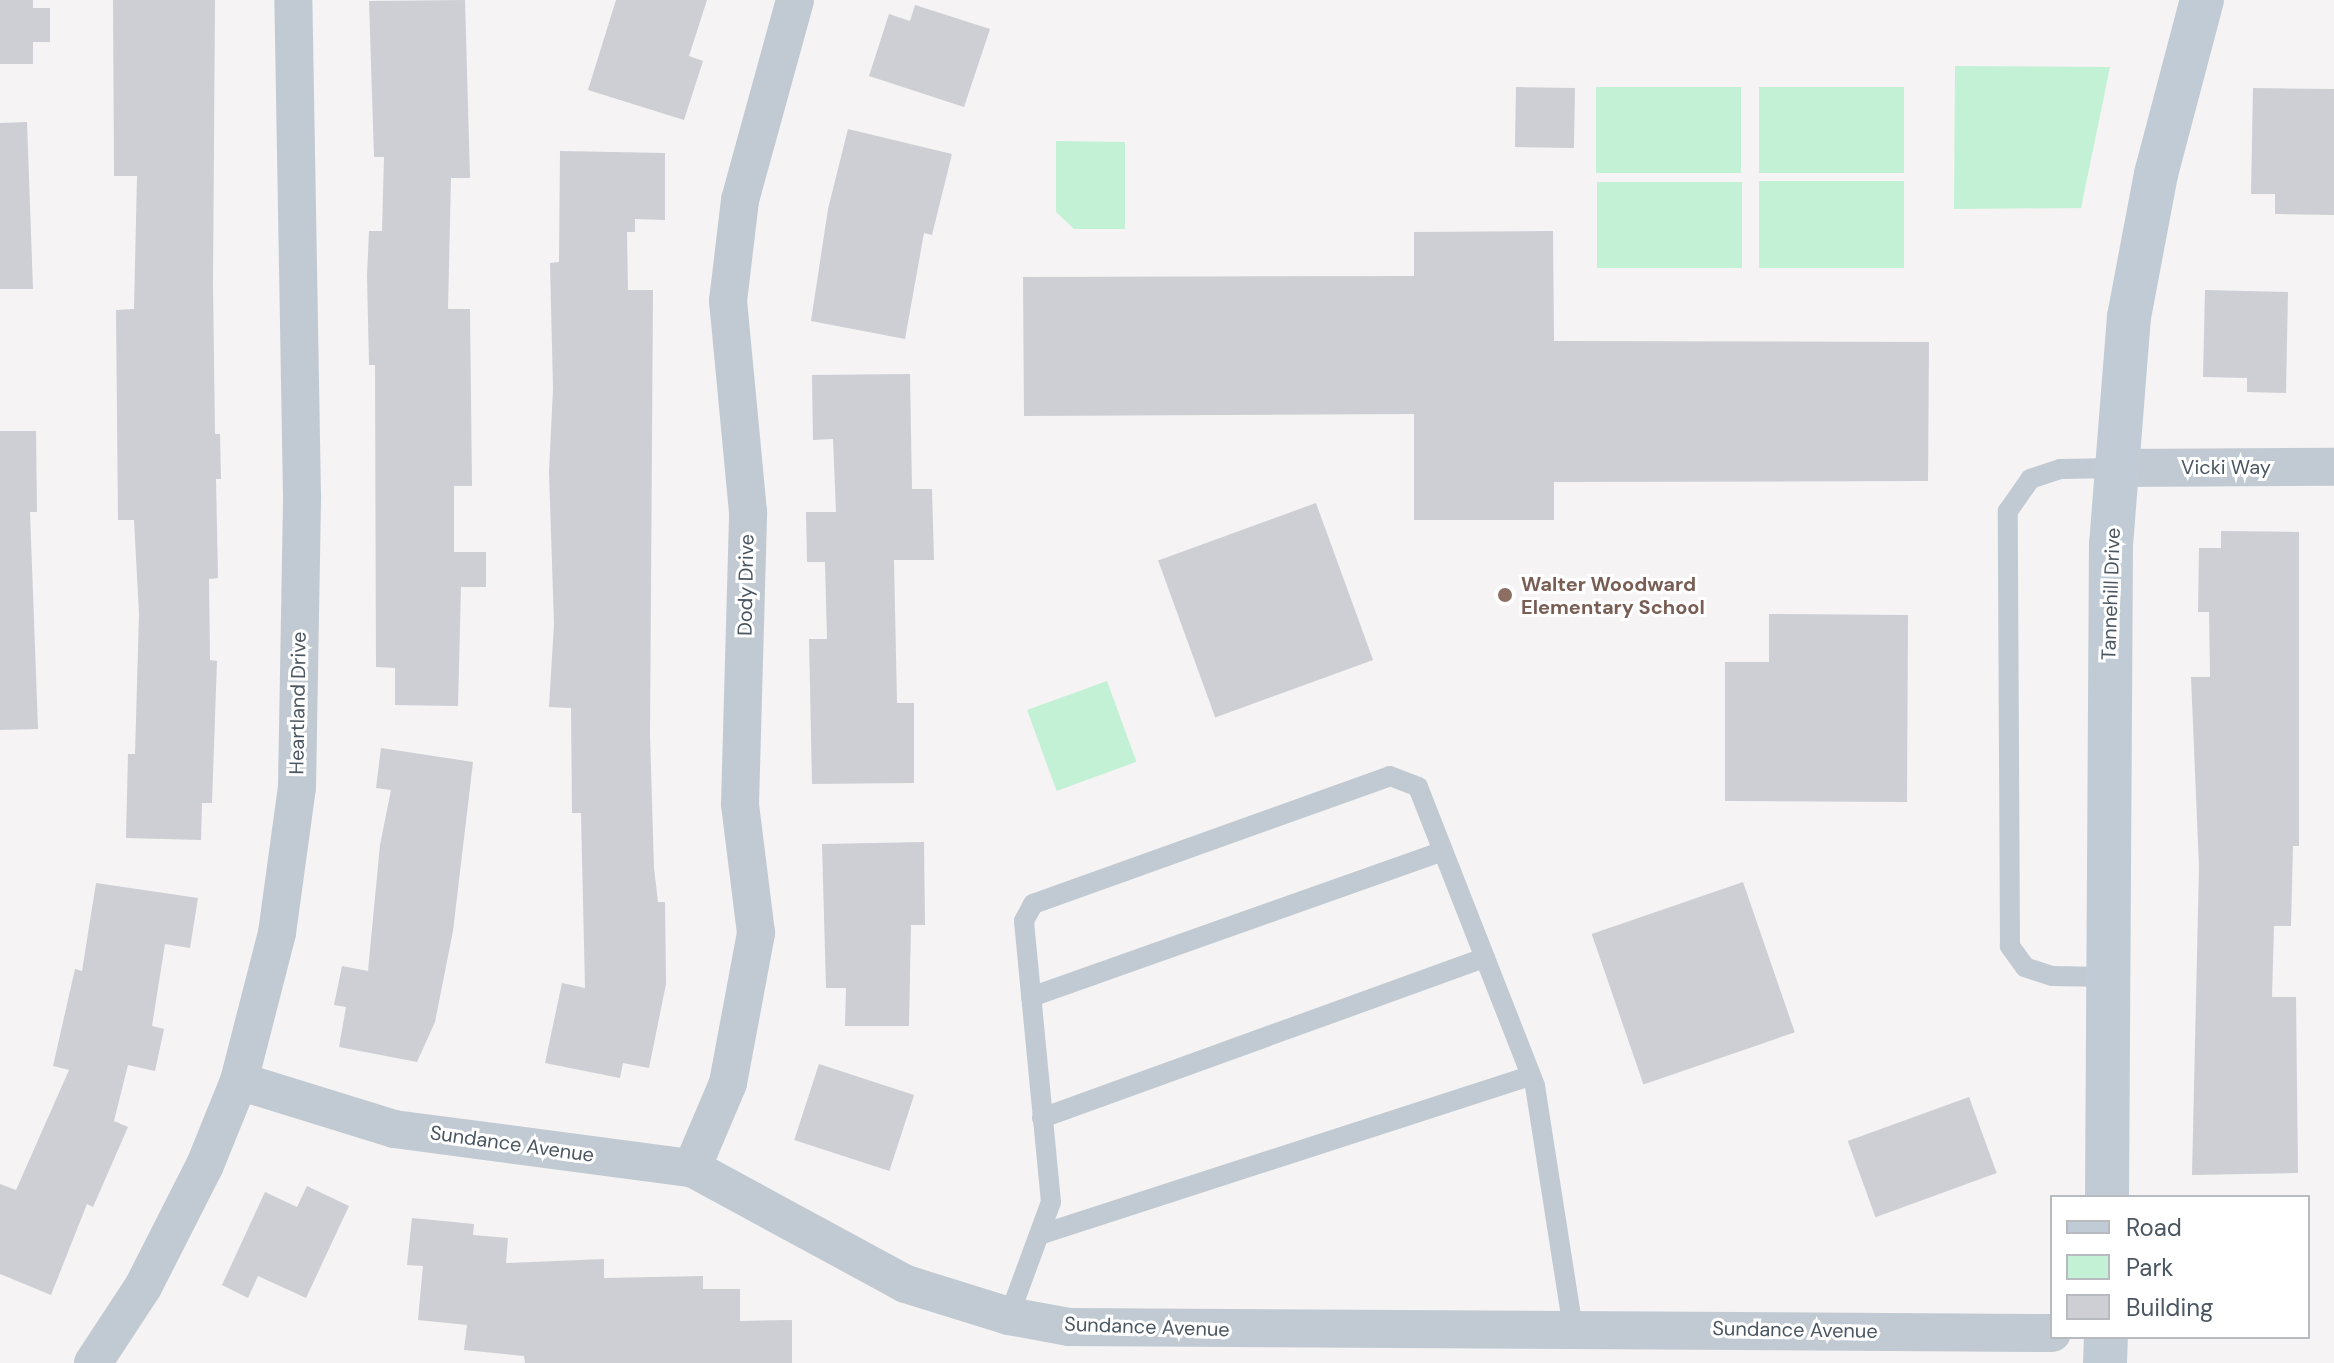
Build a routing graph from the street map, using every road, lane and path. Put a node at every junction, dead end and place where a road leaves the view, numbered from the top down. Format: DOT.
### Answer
graph roads {
  1 [pos="293,0"];
  2 [pos="795,0"];
  3 [pos="2202,0"];
  4 [pos="2334,467"];
  5 [pos="2117,468"];
  6 [pos="1443,851"];
  7 [pos="1485,958"];
  8 [pos="2107,977"];
  9 [pos="1031,997"];
  10 [pos="1530,1076"];
  11 [pos="239,1081"];
  12 [pos="1042,1118"];
  13 [pos="692,1168"];
  14 [pos="2107,1195"];
  15 [pos="1039,1235"];
  16 [pos="1009,1316"];
  17 [pos="1573,1328"];
  18 [pos="2050,1333"];
  19 [pos="2106,1339"];
  20 [pos="93,1363"];
  21 [pos="2105,1363"];
  1 -- 11 [label="street, Heartland Drive"];
  2 -- 13 [label="street, Dody Drive"];
  3 -- 5 [label="street, Tannehill Drive"];
  4 -- 5 [label="street, Vicki Way"];
  5 -- 8 [label="street, Tannehill Drive"];
  5 -- 8 [label="lane"];
  6 -- 7 [label="lane"];
  6 -- 9 [label="lane"];
  6 -- 9 [label="lane"];
  7 -- 10 [label="lane"];
  7 -- 12 [label="lane"];
  8 -- 14 [label="street, Tannehill Drive"];
  9 -- 12 [label="lane"];
  10 -- 15 [label="lane"];
  10 -- 17 [label="lane"];
  11 -- 13 [label="street, Sundance Avenue"];
  11 -- 20 [label="street, Heartland Drive"];
  12 -- 15 [label="lane"];
  13 -- 16 [label="street, Sundance Avenue"];
  15 -- 16 [label="lane"];
  16 -- 17 [label="street, Sundance Avenue"];
  17 -- 18 [label="street, Sundance Avenue"];
  19 -- 21 [label="street"];
}
